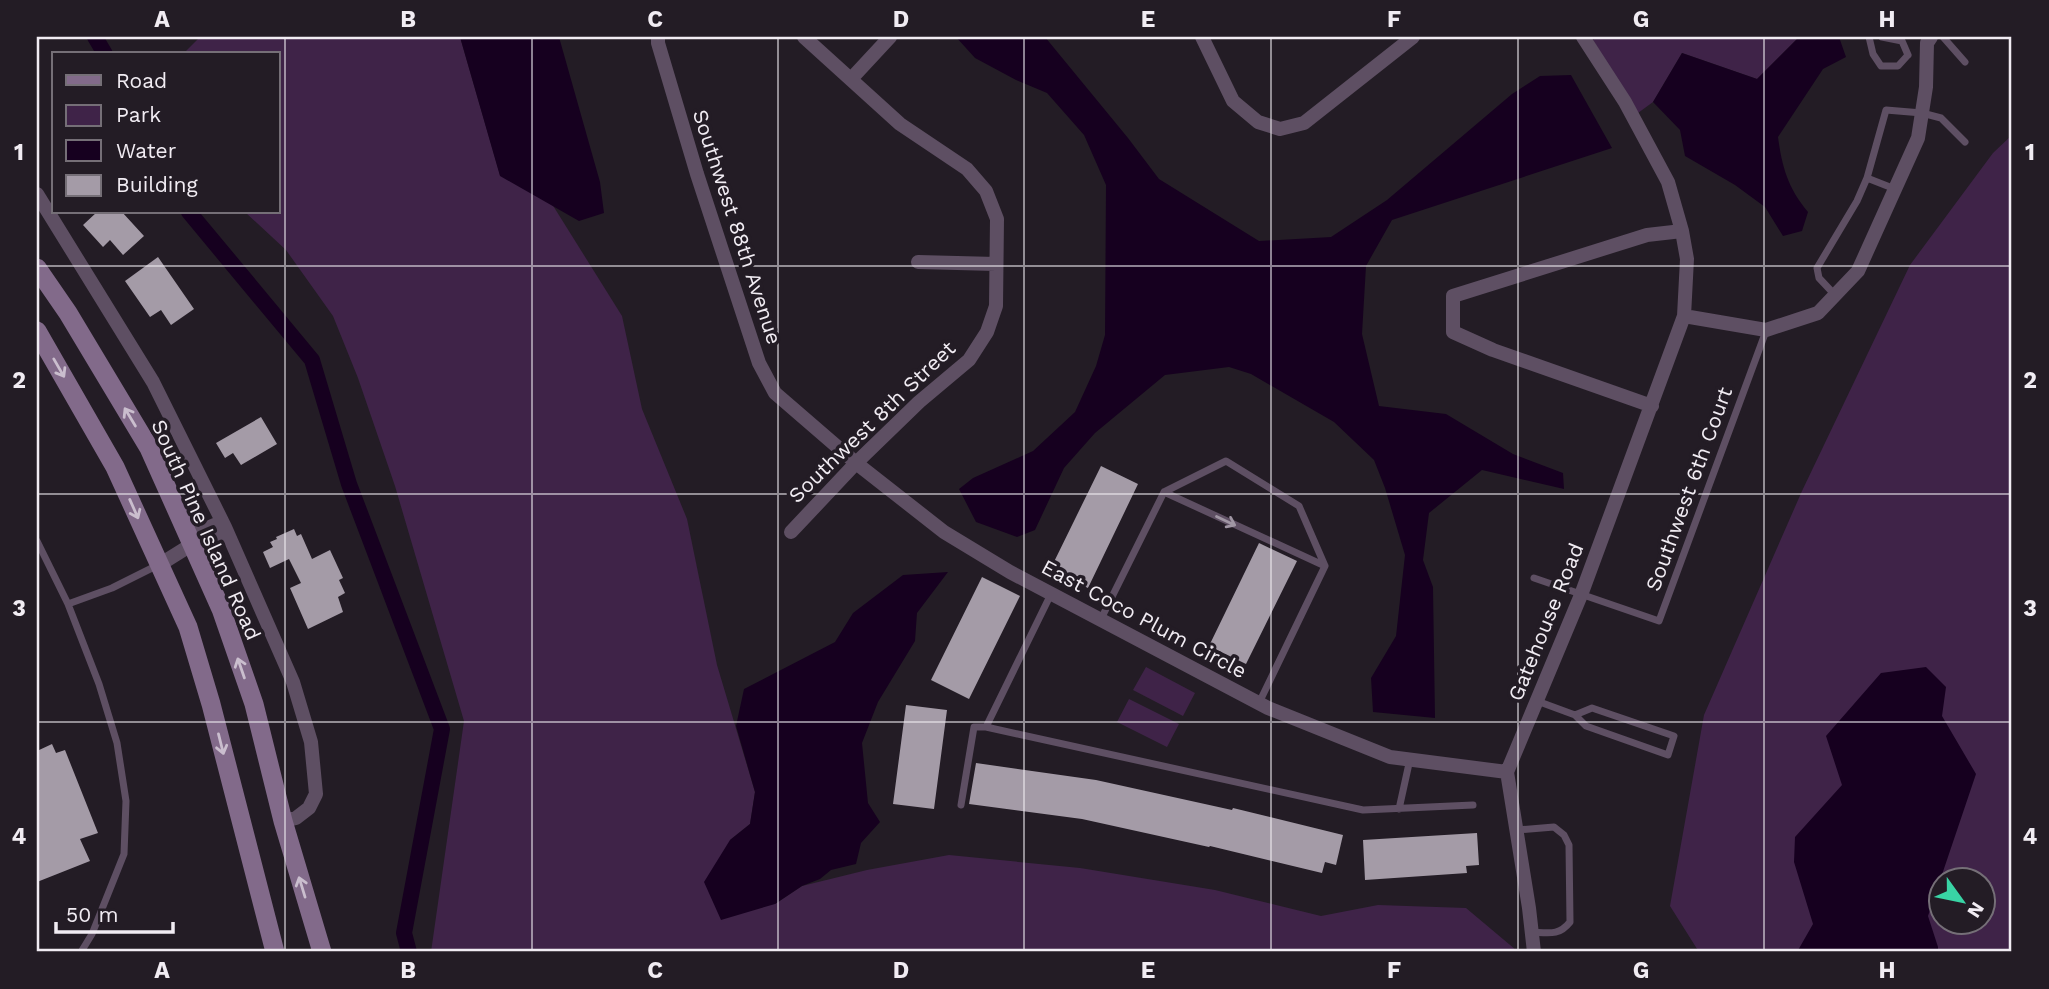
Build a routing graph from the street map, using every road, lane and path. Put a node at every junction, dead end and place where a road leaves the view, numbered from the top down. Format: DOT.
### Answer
graph roads {
  1 [pos="658,37"];
  2 [pos="804,37"];
  3 [pos="890,37"];
  4 [pos="1202,37"];
  5 [pos="1413,37"];
  6 [pos="1583,37"];
  7 [pos="1870,37"];
  8 [pos="1882,37"];
  9 [pos="1931,37"];
  10 [pos="1943,37"];
  11 [pos="1908,55"];
  12 [pos="1927,57"];
  13 [pos="1965,62"];
  14 [pos="851,79"];
  15 [pos="1922,113"];
  16 [pos="1965,142"];
  17 [pos="1867,178"];
  18 [pos="1895,189"];
  19 [pos="37,194"];
  20 [pos="1682,231"];
  21 [pos="918,262"];
  22 [pos="996,264"];
  23 [pos="37,268"];
  24 [pos="1835,295"];
  25 [pos="1684,316"];
  26 [pos="1766,330"];
  27 [pos="37,331"];
  28 [pos="1651,406"];
  29 [pos="802,416"];
  30 [pos="856,463"];
  31 [pos="1164,492"];
  32 [pos="225,527"];
  33 [pos="790,532"];
  34 [pos="37,541"];
  35 [pos="191,545"];
  36 [pos="159,565"];
  37 [pos="1325,566"];
  38 [pos="1534,578"];
  39 [pos="1051,593"];
  40 [pos="1580,595"];
  41 [pos="68,604"];
  42 [pos="1101,619"];
  43 [pos="1537,701"];
  44 [pos="1259,703"];
  45 [pos="1575,715"];
  46 [pos="986,727"];
  47 [pos="1410,759"];
  48 [pos="1507,772"];
  49 [pos="961,805"];
  50 [pos="1473,805"];
  51 [pos="1399,809"];
  52 [pos="283,821"];
  53 [pos="1517,830"];
  54 [pos="1532,932"];
  55 [pos="81,952"];
  56 [pos="275,952"];
  57 [pos="322,952"];
  58 [pos="1534,952"];
  1 -- 29 [label="street, Southwest 88th Avenue"];
  2 -- 14 [label="street"];
  3 -- 14 [label="street"];
  4 -- 5 [label="street"];
  6 -- 20 [label="street, Gatehouse Road"];
  7 -- 11 [label="lane"];
  8 -- 11 [label="lane"];
  9 -- 12 [label="street"];
  10 -- 13 [label="lane"];
  11 -- 12 [label="lane"];
  12 -- 15 [label="street"];
  14 -- 22 [label="street, Southwest 8th Street"];
  15 -- 16 [label="lane"];
  15 -- 17 [label="lane"];
  15 -- 18 [label="street"];
  17 -- 18 [label="lane"];
  17 -- 24 [label="lane"];
  18 -- 24 [label="street"];
  19 -- 32 [label="street"];
  20 -- 25 [label="street, Gatehouse Road"];
  20 -- 28 [label="street"];
  21 -- 22 [label="street"];
  22 -- 30 [label="street, Southwest 8th Street"];
  35 -- 23 [label="main road, South Pine Island Road, one-way"];
  24 -- 26 [label="street"];
  25 -- 26 [label="street"];
  25 -- 28 [label="street, Gatehouse Road"];
  26 -- 40 [label="lane, Southwest 6th Court"];
  27 -- 36 [label="main road, one-way"];
  28 -- 40 [label="street, Gatehouse Road"];
  29 -- 30 [label="street, East Coco Plum Circle"];
  30 -- 33 [label="street, Southwest 8th Street"];
  30 -- 39 [label="street, East Coco Plum Circle"];
  31 -- 37 [label="lane, one-way"];
  31 -- 37 [label="lane"];
  31 -- 42 [label="lane"];
  32 -- 35 [label="street"];
  32 -- 52 [label="street"];
  34 -- 41 [label="lane"];
  35 -- 36 [label="street"];
  52 -- 35 [label="main road, South Pine Island Road, one-way"];
  36 -- 41 [label="lane"];
  36 -- 56 [label="main road, one-way"];
  37 -- 44 [label="lane"];
  38 -- 40 [label="lane"];
  39 -- 42 [label="street, East Coco Plum Circle"];
  39 -- 46 [label="lane"];
  40 -- 43 [label="street, Gatehouse Road"];
  41 -- 55 [label="lane"];
  42 -- 44 [label="street, East Coco Plum Circle"];
  43 -- 45 [label="lane"];
  43 -- 48 [label="street, Gatehouse Road"];
  44 -- 47 [label="street, East Coco Plum Circle"];
  45 -- 45 [label="lane"];
  46 -- 49 [label="lane"];
  46 -- 51 [label="lane"];
  47 -- 48 [label="street, East Coco Plum Circle"];
  47 -- 51 [label="lane"];
  48 -- 53 [label="street"];
  50 -- 51 [label="lane"];
  57 -- 52 [label="main road, South Pine Island Road, one-way"];
  53 -- 54 [label="street"];
  53 -- 54 [label="lane"];
  54 -- 58 [label="street"];
}
